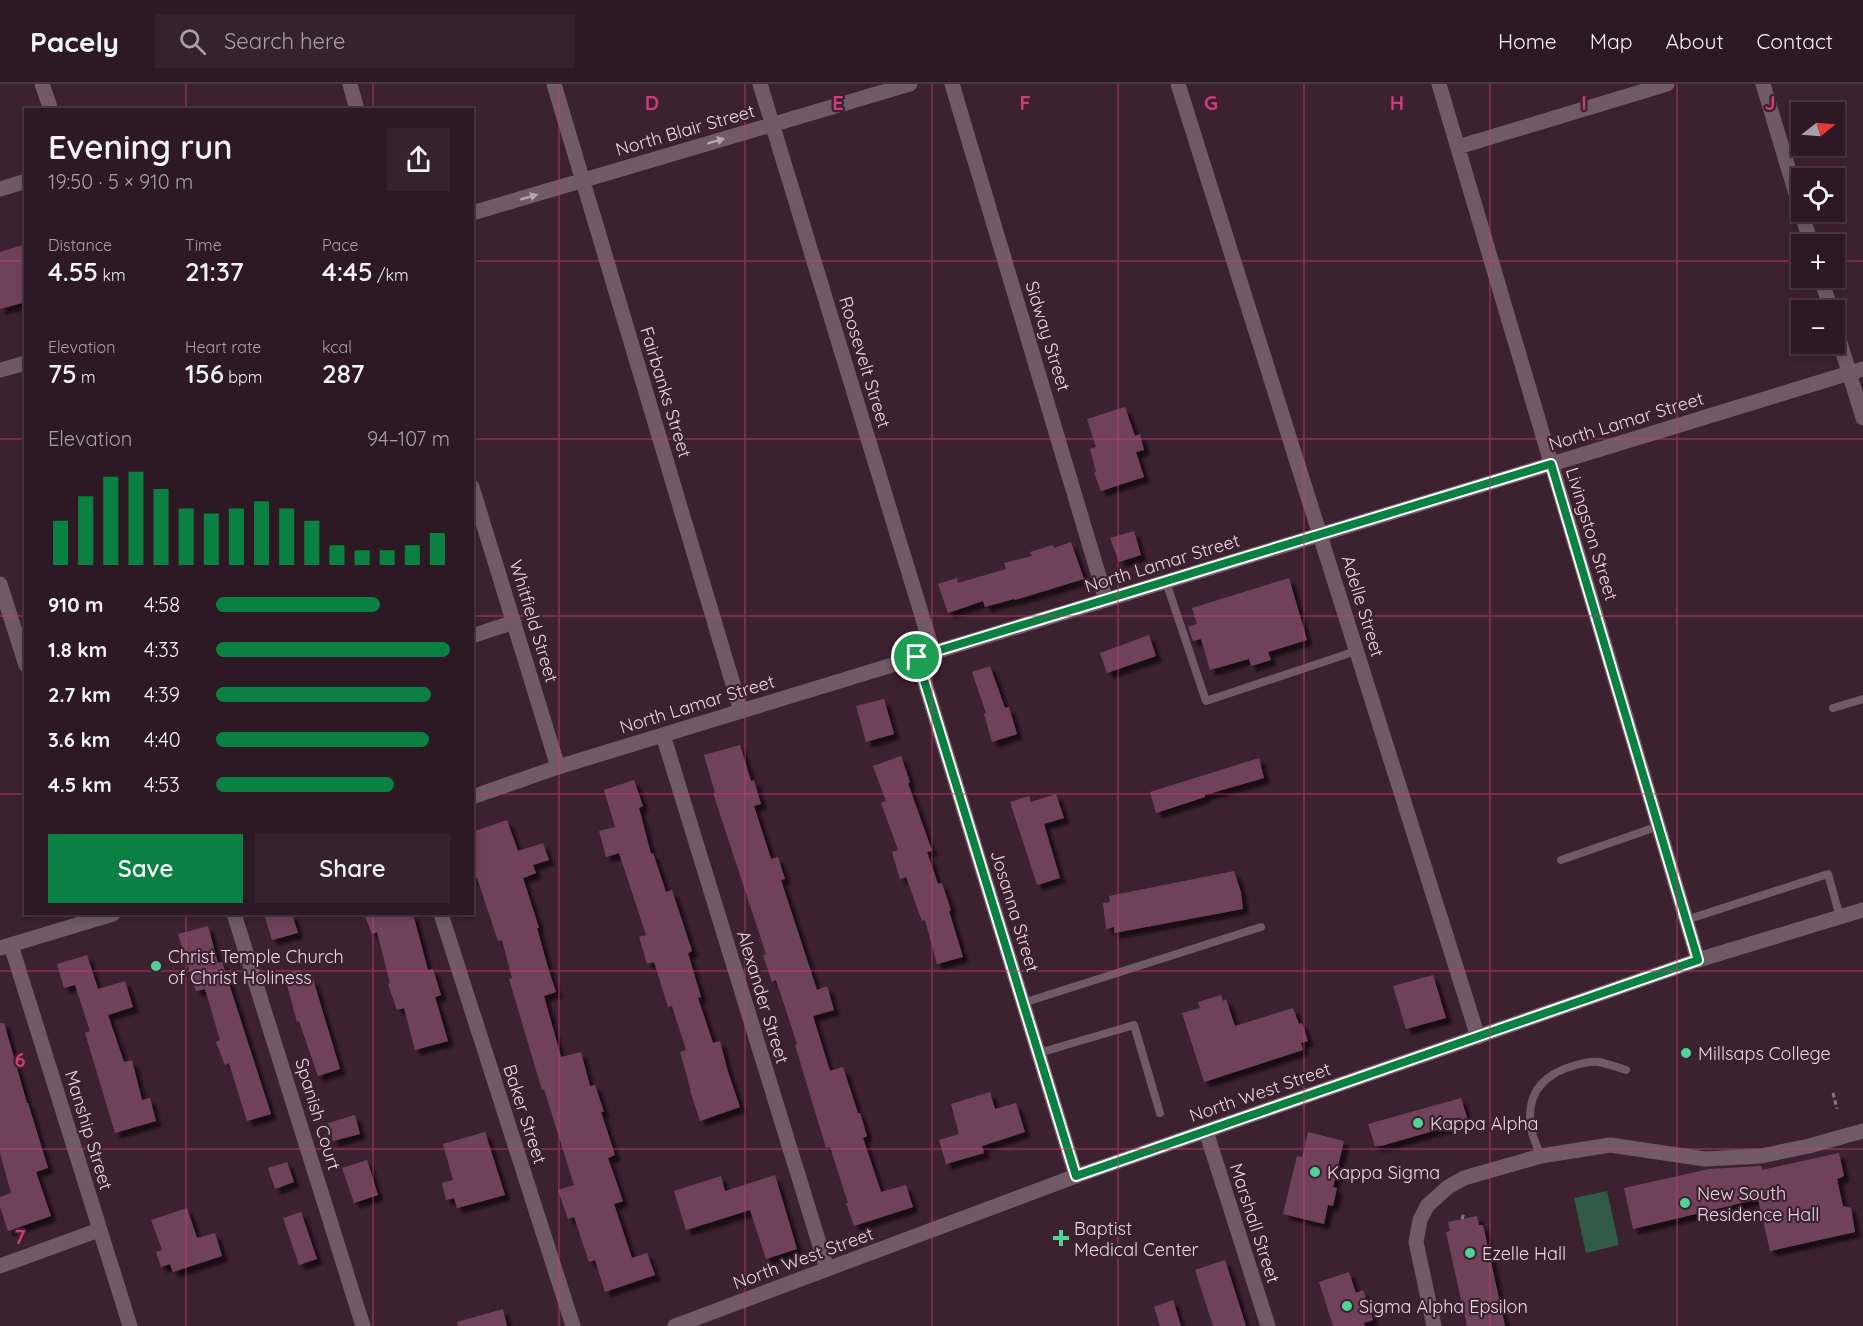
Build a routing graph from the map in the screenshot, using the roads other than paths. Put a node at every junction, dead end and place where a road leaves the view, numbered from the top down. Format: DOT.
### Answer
graph roads {
  1 [pos="42,84"];
  2 [pos="350,84"];
  3 [pos="554,84"];
  4 [pos="760,84"];
  5 [pos="910,84"];
  6 [pos="952,84"];
  7 [pos="1178,84"];
  8 [pos="1439,84"];
  9 [pos="1667,84"];
  10 [pos="1763,84"];
  11 [pos="50,108"];
  12 [pos="356,108"];
  13 [pos="772,125"];
  14 [pos="1458,147"];
  15 [pos="583,181"];
  16 [pos="24,182"];
  17 [pos="0,189"];
  18 [pos="474,212"];
  19 [pos="1808,234"];
  20 [pos="1845,347"];
  21 [pos="24,364"];
  22 [pos="0,370"];
  23 [pos="1856,371"];
  24 [pos="1863,418"];
  25 [pos="1551,464"];
  26 [pos="474,493"];
  27 [pos="1320,535"];
  28 [pos="1166,582"];
  29 [pos="0,584"];
  30 [pos="1106,600"];
  31 [pos="514,622"];
  32 [pos="474,635"];
  33 [pos="1356,651"];
  34 [pos="933,652"];
  35 [pos="917,657"];
  36 [pos="24,659"];
  37 [pos="1863,699"];
  38 [pos="1833,708"];
  39 [pos="741,711"];
  40 [pos="663,735"];
  41 [pos="558,767"];
  42 [pos="474,796"];
  43 [pos="1659,826"];
  44 [pos="1561,860"];
  45 [pos="1863,910"];
  46 [pos="105,915"];
  47 [pos="234,915"];
  48 [pos="441,915"];
  49 [pos="1840,917"];
  50 [pos="1686,920"];
  51 [pos="1261,927"];
  52 [pos="5,947"];
  53 [pos="1698,960"];
  54 [pos="1023,1003"];
  55 [pos="1478,1037"];
  56 [pos="1039,1053"];
  57 [pos="1626,1070"];
  58 [pos="1160,1113"];
  59 [pos="1206,1131"];
  60 [pos="1863,1131"];
  61 [pos="1541,1156"];
  62 [pos="1076,1176"];
  63 [pos="99,1230"];
  64 [pos="0,1266"];
  65 [pos="827,1269"];
  66 [pos="130,1326"];
  67 [pos="363,1326"];
  68 [pos="573,1326"];
  69 [pos="675,1326"];
  70 [pos="1268,1326"];
  71 [pos="1434,1326"];
  1 -- 11 [label="street"];
  2 -- 12 [label="street"];
  3 -- 15 [label="street, Fairbanks Street"];
  4 -- 13 [label="street, Roosevelt Street"];
  5 -- 13 [label="street, North Blair Street"];
  6 -- 30 [label="street, Sidway Street"];
  7 -- 27 [label="street, Adelle Street"];
  8 -- 14 [label="street, Livingston Street"];
  9 -- 14 [label="street"];
  10 -- 19 [label="street"];
  15 -- 13 [label="street, North Blair Street, one-way"];
  13 -- 34 [label="street, Roosevelt Street"];
  14 -- 25 [label="street, Livingston Street"];
  18 -- 15 [label="street, North Blair Street, one-way"];
  15 -- 39 [label="street, Fairbanks Street"];
  16 -- 17 [label="street"];
  20 -- 23 [label="street"];
  21 -- 22 [label="street"];
  23 -- 24 [label="street"];
  23 -- 25 [label="street, North Lamar Street"];
  25 -- 27 [label="street, North Lamar Street"];
  25 -- 43 [label="street, Livingston Street"];
  26 -- 31 [label="street, Whitfield Street"];
  27 -- 28 [label="street, North Lamar Street"];
  27 -- 33 [label="street, Adelle Street"];
  28 -- 30 [label="street, North Lamar Street"];
  28 -- 33 [label="lane"];
  29 -- 36 [label="street"];
  30 -- 34 [label="street, North Lamar Street"];
  31 -- 32 [label="street"];
  31 -- 41 [label="street, Whitfield Street"];
  33 -- 55 [label="street, Adelle Street"];
  34 -- 35 [label="street, North Lamar Street"];
  35 -- 39 [label="street, North Lamar Street"];
  35 -- 54 [label="street, Josanna Street"];
  37 -- 38 [label="lane"];
  39 -- 40 [label="street, North Lamar Street"];
  40 -- 41 [label="street, North Lamar Street"];
  40 -- 65 [label="street, Alexander Street"];
  41 -- 42 [label="street, North Lamar Street"];
  43 -- 44 [label="lane"];
  43 -- 50 [label="street, Livingston Street"];
  45 -- 49 [label="street, North West Street"];
  46 -- 52 [label="street"];
  47 -- 67 [label="street, Spanish Court"];
  48 -- 68 [label="street, Baker Street"];
  49 -- 50 [label="lane"];
  49 -- 53 [label="street, North West Street"];
  50 -- 53 [label="street, Livingston Street"];
  51 -- 54 [label="lane"];
  52 -- 63 [label="street, Manship Street"];
  53 -- 55 [label="street, North West Street"];
  54 -- 56 [label="street, Josanna Street"];
  55 -- 59 [label="street, North West Street"];
  56 -- 58 [label="lane"];
  56 -- 62 [label="street, Josanna Street"];
  57 -- 61 [label="lane"];
  59 -- 62 [label="street, North West Street"];
  59 -- 70 [label="street, Marshall Street"];
  60 -- 61 [label="street"];
  61 -- 71 [label="street"];
  62 -- 65 [label="street, North West Street"];
  63 -- 64 [label="street"];
  63 -- 66 [label="street, Manship Street"];
  65 -- 69 [label="street, North West Street"];
}
